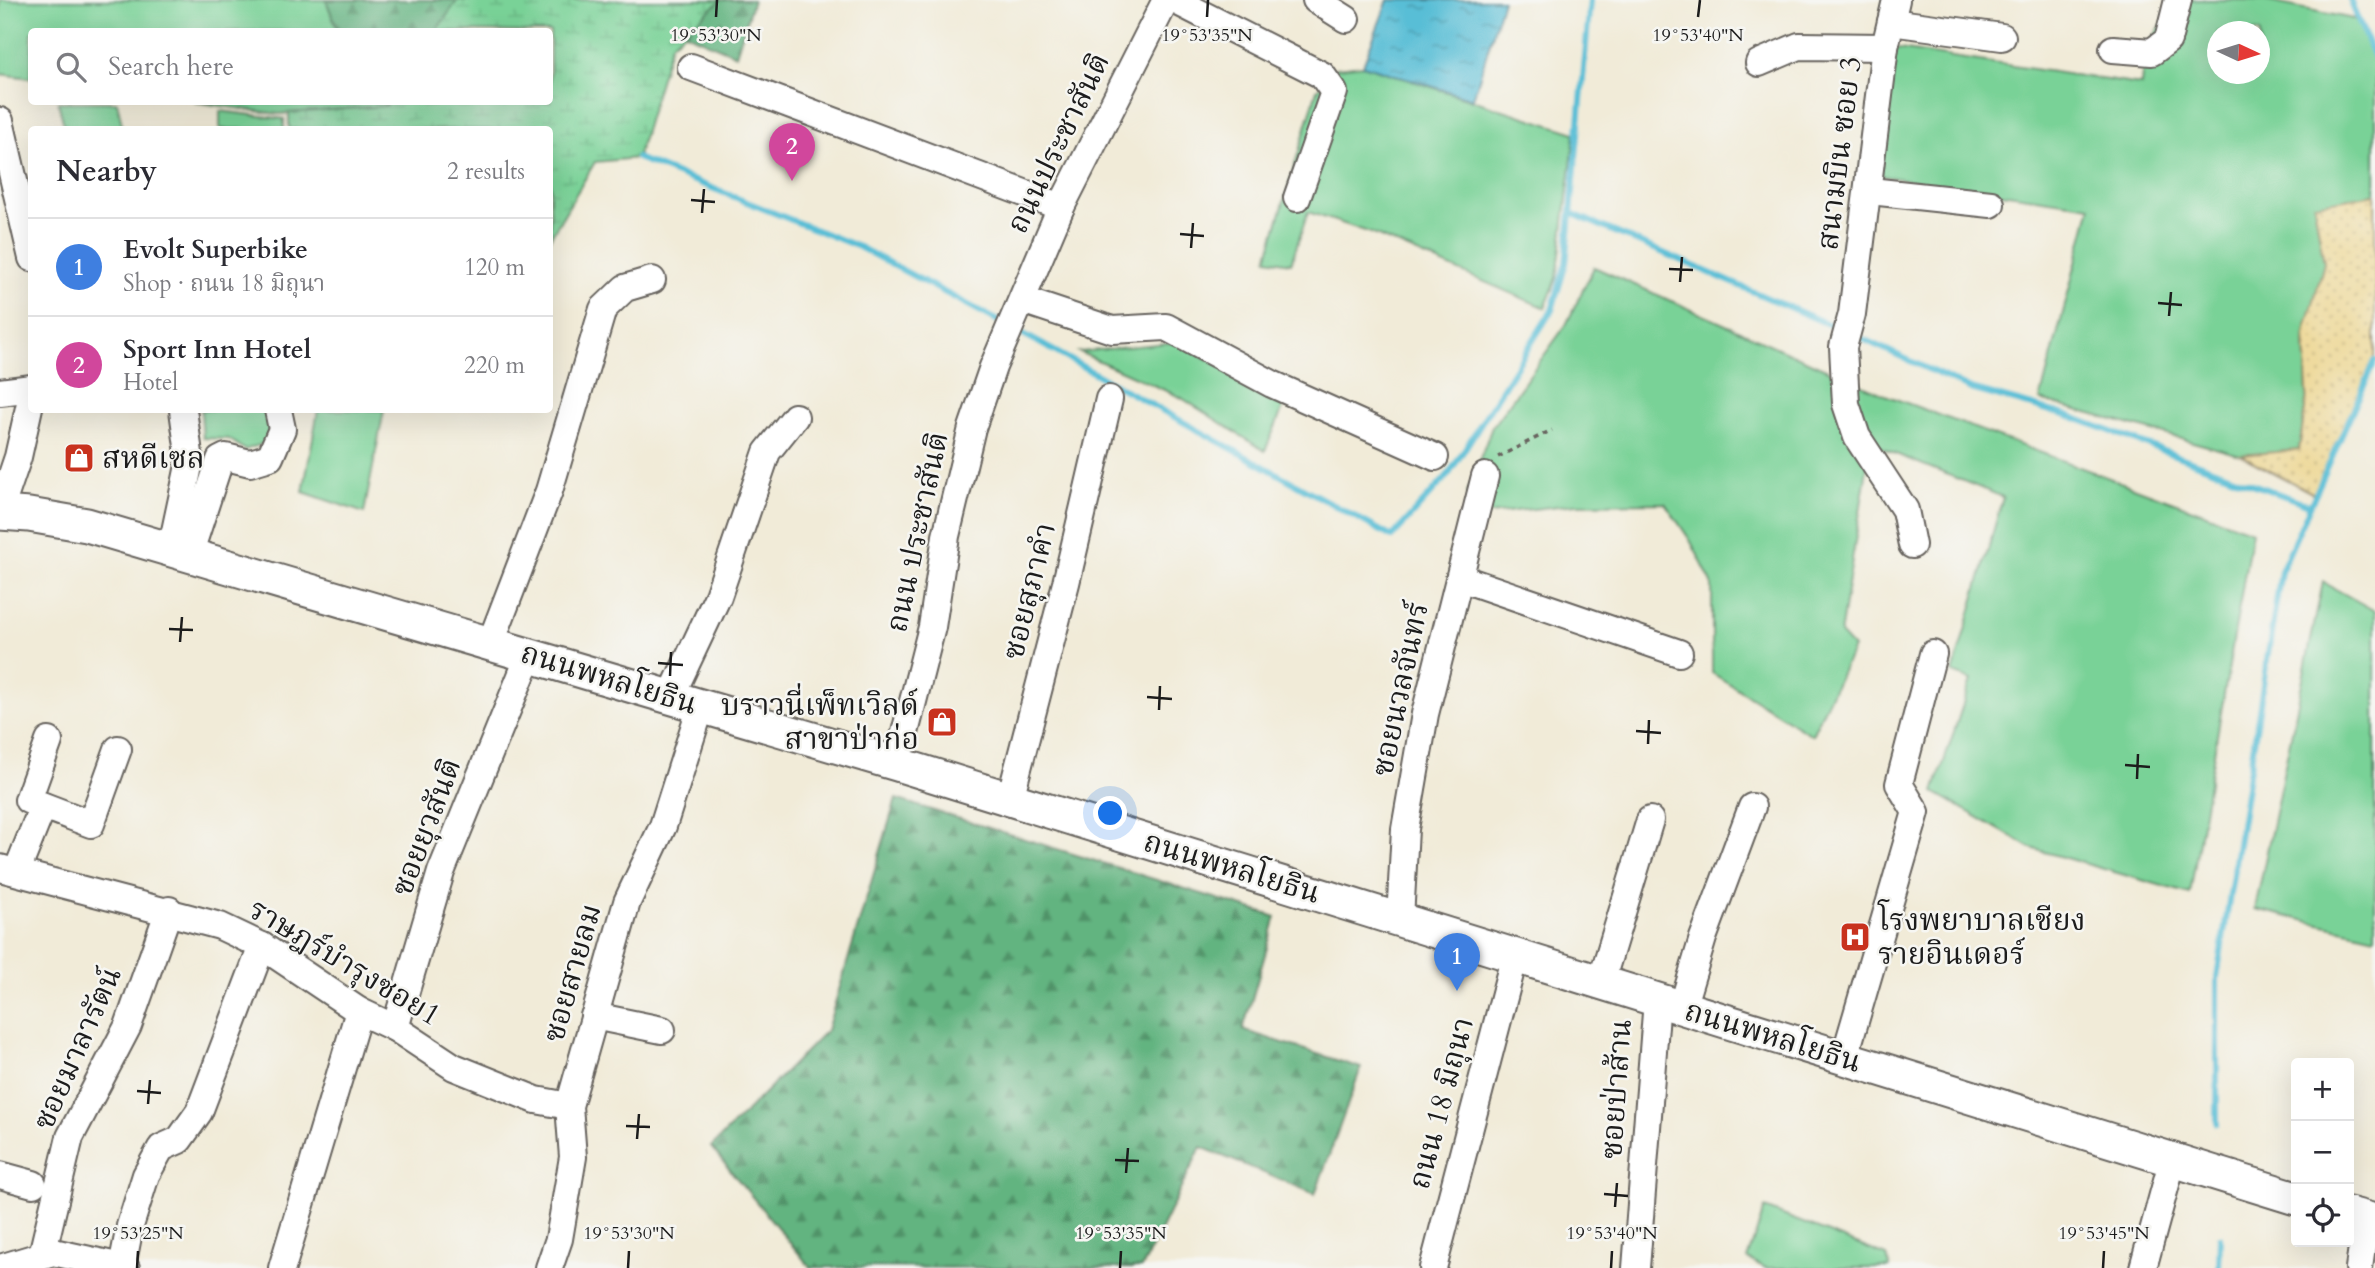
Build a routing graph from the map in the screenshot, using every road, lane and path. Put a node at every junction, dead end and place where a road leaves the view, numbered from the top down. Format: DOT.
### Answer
graph roads {
  1 [pos="1166,0"];
  2 [pos="1174,0"];
  3 [pos="1317,0"];
  4 [pos="2178,0"];
  5 [pos="1346,19"];
  6 [pos="1891,23"];
  7 [pos="2002,37"];
  8 [pos="2113,49"];
  9 [pos="1759,63"];
  10 [pos="691,68"];
  11 [pos="0,121"];
  12 [pos="1870,191"];
  13 [pos="1297,198"];
  14 [pos="1991,204"];
  15 [pos="1061,207"];
  16 [pos="28,241"];
  17 [pos="652,280"];
  18 [pos="1014,318"];
  19 [pos="28,388"];
  20 [pos="0,392"];
  21 [pos="1109,399"];
  22 [pos="28,412"];
  23 [pos="183,413"];
  24 [pos="279,413"];
  25 [pos="795,417"];
  26 [pos="1552,430"];
  27 [pos="189,454"];
  28 [pos="226,457"];
  29 [pos="1436,457"];
  30 [pos="1485,477"];
  31 [pos="0,512"];
  32 [pos="1912,545"];
  33 [pos="180,553"];
  34 [pos="1460,578"];
  35 [pos="491,642"];
  36 [pos="1679,653"];
  37 [pos="530,654"];
  38 [pos="1933,654"];
  39 [pos="686,701"];
  40 [pos="49,741"];
  41 [pos="118,750"];
  42 [pos="897,764"];
  43 [pos="1010,799"];
  44 [pos="43,806"];
  45 [pos="1752,807"];
  46 [pos="1650,820"];
  47 [pos="8,869"];
  48 [pos="169,910"];
  49 [pos="1400,919"];
  50 [pos="262,946"];
  51 [pos="1515,955"];
  52 [pos="1601,982"];
  53 [pos="1669,1004"];
  54 [pos="359,1011"];
  55 [pos="594,1016"];
  56 [pos="394,1028"];
  57 [pos="662,1030"];
  58 [pos="1844,1059"];
  59 [pos="569,1106"];
  60 [pos="2172,1162"];
  61 [pos="0,1175"];
  62 [pos="33,1184"];
  63 [pos="2291,1197"];
  64 [pos="2363,1218"];
  65 [pos="42,1255"];
  66 [pos="124,1267"];
  67 [pos="0,1268"];
  68 [pos="282,1268"];
  69 [pos="550,1268"];
  70 [pos="1433,1268"];
  71 [pos="1636,1268"];
  72 [pos="2143,1268"];
  73 [pos="2359,1268"];
  1 -- 15 [label="street, ถนนประชาสันติ"];
  2 -- 13 [label="street"];
  3 -- 5 [label="street"];
  4 -- 8 [label="street"];
  6 -- 7 [label="street"];
  6 -- 9 [label="street"];
  6 -- 12 [label="street, สนามบิน ซอย 3"];
  10 -- 15 [label="street"];
  11 -- 16 [label="street"];
  12 -- 14 [label="street"];
  12 -- 32 [label="street, สนามบิน ซอย 3"];
  15 -- 18 [label="street, ถนนประชาสันติ"];
  17 -- 35 [label="street"];
  18 -- 29 [label="street"];
  18 -- 42 [label="street, ถนน ประชาสันติ"];
  19 -- 20 [label="street"];
  21 -- 43 [label="street, ซอยสุภาคำ"];
  22 -- 31 [label="street"];
  23 -- 27 [label="street"];
  24 -- 28 [label="street"];
  25 -- 39 [label="street, ซอยสายลม"];
  26 -- 30 [label="path"];
  27 -- 28 [label="street"];
  27 -- 33 [label="street"];
  28 -- 33 [label="street"];
  30 -- 34 [label="street, ซอยนวลจันทร์"];
  31 -- 33 [label="main road, ถนนพหลโยธิน"];
  33 -- 35 [label="main road, ถนนพหลโยธิน"];
  34 -- 36 [label="street"];
  34 -- 49 [label="street, ซอยนวลจันทร์"];
  35 -- 37 [label="main road, ถนนพหลโยธิน"];
  37 -- 39 [label="main road, ถนนพหลโยธิน"];
  37 -- 56 [label="street, ซอยยุวสันติ"];
  38 -- 58 [label="street"];
  39 -- 42 [label="main road, ถนนพหลโยธิน"];
  39 -- 55 [label="street, ซอยสายลม"];
  40 -- 44 [label="street"];
  41 -- 44 [label="street"];
  42 -- 43 [label="main road, ถนนพหลโยธิน"];
  43 -- 49 [label="main road, ถนนพหลโยธิน"];
  44 -- 47 [label="street"];
  45 -- 53 [label="street, ซอยป่าส้าน"];
  46 -- 52 [label="street"];
  47 -- 48 [label="street, ราษฎร์บำรุงซอย1"];
  48 -- 50 [label="street, ราษฎร์บำรุงซอย1"];
  48 -- 65 [label="street, ซอยมาลารัตน์"];
  49 -- 51 [label="main road, ถนนพหลโยธิน"];
  50 -- 54 [label="street, ราษฎร์บำรุงซอย1"];
  50 -- 66 [label="street"];
  51 -- 52 [label="main road, ถนนพหลโยธิน"];
  51 -- 70 [label="street, ถนน 18 มิถุนา"];
  52 -- 53 [label="main road, ถนนพหลโยธิน"];
  53 -- 58 [label="main road, ถนนพหลโยธิน"];
  53 -- 71 [label="street, ซอยป่าส้าน"];
  54 -- 56 [label="street, ราษฎร์บำรุงซอย1"];
  54 -- 68 [label="street"];
  55 -- 57 [label="street"];
  55 -- 59 [label="street, ซอยสายลม"];
  56 -- 59 [label="street, ราษฎร์บำรุงซอย1"];
  58 -- 60 [label="main road, ถนนพหลโยธิน"];
  59 -- 69 [label="street, ซอยสายลม"];
  60 -- 63 [label="main road, ถนนพหลโยธิน"];
  60 -- 72 [label="street"];
  61 -- 62 [label="street"];
  64 -- 73 [label="street"];
  65 -- 66 [label="street"];
  65 -- 67 [label="street"];
}
